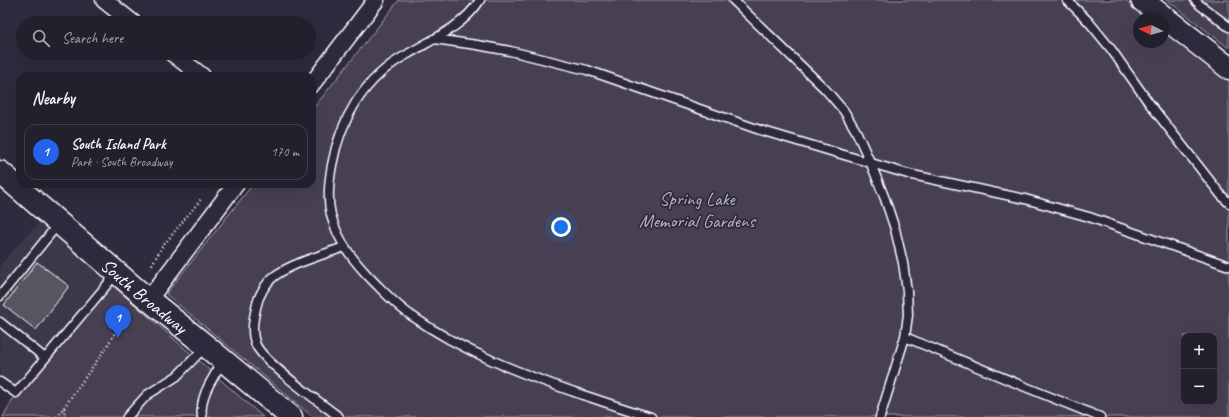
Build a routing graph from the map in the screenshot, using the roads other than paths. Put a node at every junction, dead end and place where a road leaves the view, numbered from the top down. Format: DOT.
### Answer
graph roads {
  1 [pos="104,0"];
  2 [pos="376,0"];
  3 [pos="480,0"];
  4 [pos="733,0"];
  5 [pos="1067,0"];
  6 [pos="1142,0"];
  7 [pos="1195,0"];
  8 [pos="124,16"];
  9 [pos="1229,27"];
  10 [pos="434,40"];
  11 [pos="181,60"];
  12 [pos="1229,68"];
  13 [pos="197,72"];
  14 [pos="316,79"];
  15 [pos="871,164"];
  16 [pos="0,172"];
  17 [pos="16,186"];
  18 [pos="19,188"];
  19 [pos="233,188"];
  20 [pos="1229,203"];
  21 [pos="59,223"];
  22 [pos="344,247"];
  23 [pos="1229,266"];
  24 [pos="118,272"];
  25 [pos="0,296"];
  26 [pos="149,299"];
  27 [pos="0,322"];
  28 [pos="905,337"];
  29 [pos="206,346"];
  30 [pos="45,358"];
  31 [pos="224,360"];
  32 [pos="0,382"];
  33 [pos="127,417"];
  34 [pos="202,417"];
  35 [pos="291,417"];
  36 [pos="339,417"];
  37 [pos="651,417"];
  38 [pos="880,417"];
  39 [pos="1100,417"];
  1 -- 8 [label="street"];
  2 -- 14 [label="street"];
  3 -- 10 [label="lane"];
  4 -- 15 [label="lane"];
  5 -- 20 [label="lane"];
  6 -- 12 [label="street"];
  7 -- 9 [label="lane"];
  10 -- 15 [label="lane"];
  10 -- 22 [label="lane"];
  11 -- 13 [label="street"];
  15 -- 23 [label="lane"];
  15 -- 28 [label="lane"];
  16 -- 17 [label="street, South Broadway"];
  18 -- 21 [label="street, South Broadway"];
  19 -- 26 [label="street"];
  21 -- 24 [label="street, South Broadway"];
  21 -- 25 [label="lane"];
  22 -- 36 [label="lane"];
  22 -- 37 [label="lane"];
  24 -- 26 [label="street, South Broadway"];
  24 -- 30 [label="lane"];
  26 -- 29 [label="street, South Broadway"];
  27 -- 30 [label="lane"];
  28 -- 38 [label="lane"];
  28 -- 39 [label="lane"];
  29 -- 31 [label="street, South Broadway"];
  29 -- 33 [label="lane"];
  30 -- 32 [label="lane"];
  31 -- 34 [label="lane"];
  31 -- 35 [label="street, South Broadway"];
}
